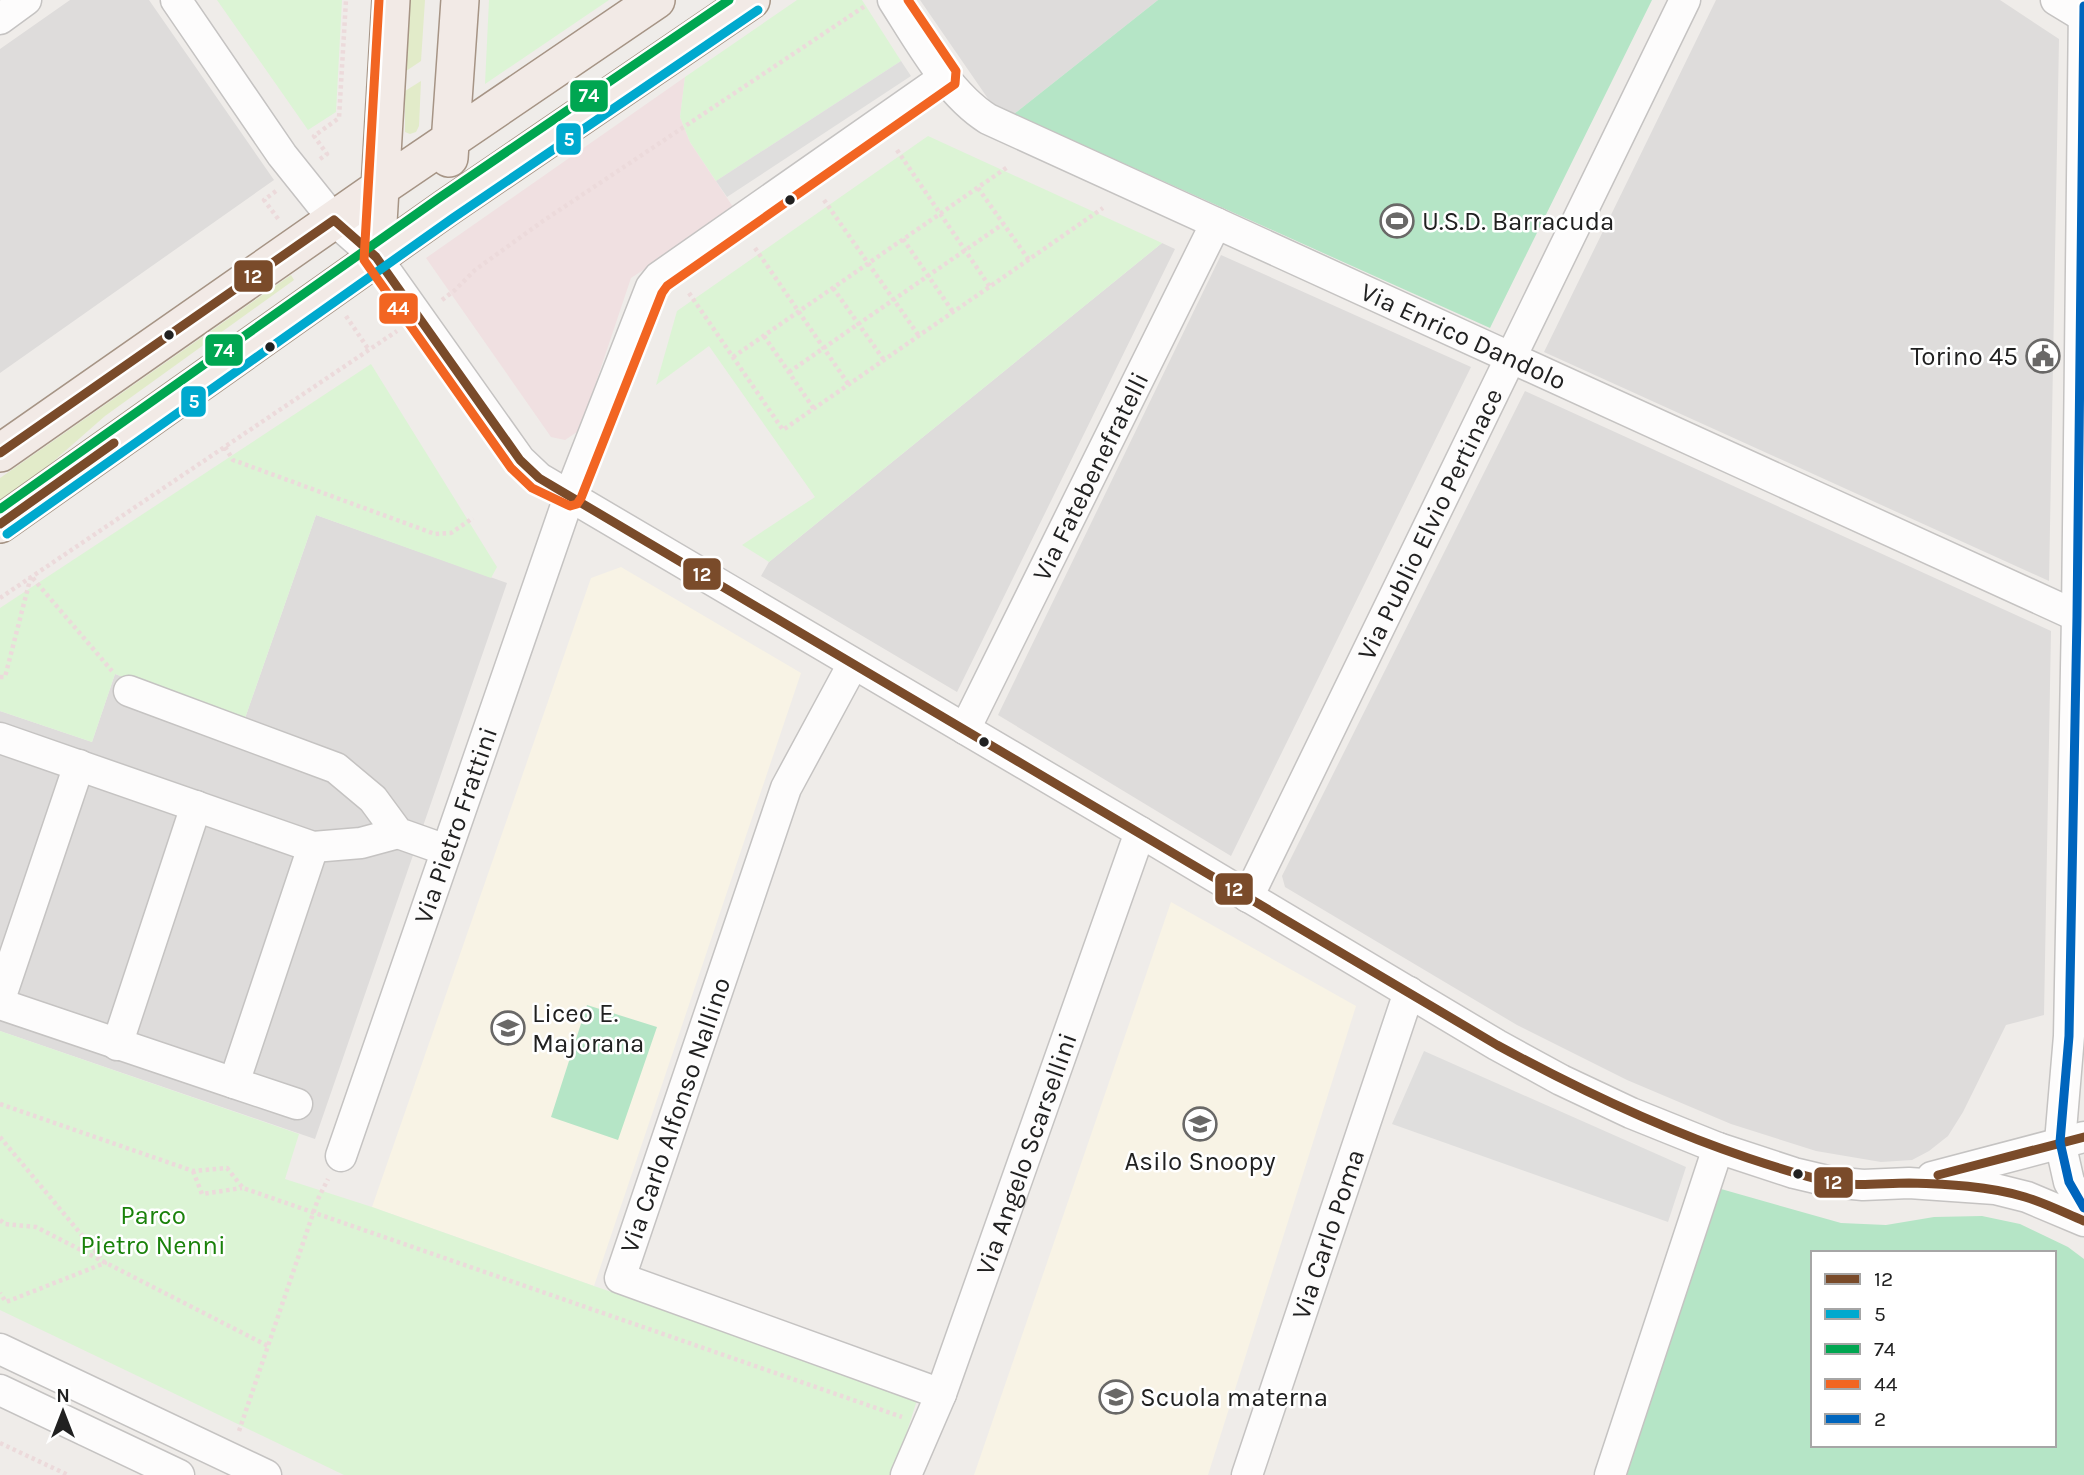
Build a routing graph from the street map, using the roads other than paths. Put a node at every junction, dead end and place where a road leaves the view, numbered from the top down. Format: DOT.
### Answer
graph roads {
  1 [pos="26,0"];
  2 [pos="176,0"];
  3 [pos="391,0"];
  4 [pos="460,0"];
  5 [pos="656,0"];
  6 [pos="751,0"];
  7 [pos="893,0"];
  8 [pos="1685,0"];
  9 [pos="2056,0"];
  10 [pos="2084,6"];
  11 [pos="2084,17"];
  12 [pos="0,19"];
  13 [pos="945,77"];
  14 [pos="450,141"];
  15 [pos="382,187"];
  16 [pos="446,208"];
  17 [pos="334,220"];
  18 [pos="1216,223"];
  19 [pos="376,257"];
  20 [pos="1511,358"];
  21 [pos="0,453"];
  22 [pos="569,494"];
  23 [pos="0,524"];
  24 [pos="2077,616"];
  25 [pos="853,664"];
  26 [pos="129,691"];
  27 [pos="965,730"];
  28 [pos="0,738"];
  29 [pos="79,765"];
  30 [pos="196,806"];
  31 [pos="1140,832"];
  32 [pos="398,833"];
  33 [pos="313,847"];
  34 [pos="446,850"];
  35 [pos="1248,897"];
  36 [pos="1409,992"];
  37 [pos="0,1002"];
  38 [pos="117,1045"];
  39 [pos="234,1083"];
  40 [pos="297,1104"];
  41 [pos="2072,1140"];
  42 [pos="1718,1148"];
  43 [pos="341,1156"];
  44 [pos="1909,1183"];
  45 [pos="2084,1208"];
  46 [pos="2084,1221"];
  47 [pos="0,1349"];
  48 [pos="0,1390"];
  49 [pos="941,1394"];
  50 [pos="179,1475"];
  51 [pos="266,1475"];
  52 [pos="906,1475"];
  53 [pos="1247,1475"];
  54 [pos="1610,1475"];
  1 -- 12 [label="street"];
  2 -- 17 [label="street"];
  3 -- 15 [label="main road"];
  4 -- 14 [label="main road"];
  5 -- 14 [label="main road"];
  6 -- 16 [label="main road"];
  7 -- 13 [label="street, Via Enrico Dandolo"];
  8 -- 20 [label="street, Via Publio Elvio Pertinace"];
  9 -- 11 [label="street"];
  10 -- 11 [label="street"];
  11 -- 24 [label="street"];
  13 -- 18 [label="street, Via Enrico Dandolo"];
  13 -- 22 [label="street, Via Pietro Frattini"];
  14 -- 15 [label="main road"];
  14 -- 16 [label="main road"];
  15 -- 17 [label="main road"];
  15 -- 19 [label="main road"];
  16 -- 19 [label="main road"];
  17 -- 19 [label="street"];
  17 -- 21 [label="main road"];
  18 -- 20 [label="street, Via Enrico Dandolo"];
  18 -- 27 [label="street, Via Fatebenefratelli"];
  19 -- 22 [label="street"];
  19 -- 23 [label="main road"];
  20 -- 24 [label="street, Via Enrico Dandolo"];
  20 -- 35 [label="street, Via Publio Elvio Pertinace"];
  22 -- 25 [label="street"];
  22 -- 34 [label="street, Via Pietro Frattini"];
  24 -- 41 [label="street"];
  25 -- 27 [label="street"];
  25 -- 49 [label="street, Via Carlo Alfonso Nallino"];
  26 -- 32 [label="street"];
  27 -- 31 [label="street"];
  28 -- 29 [label="street"];
  29 -- 30 [label="street"];
  29 -- 37 [label="street"];
  30 -- 33 [label="street"];
  30 -- 38 [label="street"];
  31 -- 35 [label="street"];
  31 -- 49 [label="street, Via Angelo Scarsellini"];
  32 -- 33 [label="street"];
  32 -- 34 [label="street"];
  33 -- 39 [label="street"];
  34 -- 43 [label="street, Via Pietro Frattini"];
  35 -- 36 [label="street"];
  36 -- 42 [label="street"];
  36 -- 53 [label="street, Via Carlo Poma"];
  37 -- 38 [label="street"];
  38 -- 39 [label="street"];
  39 -- 40 [label="street"];
  41 -- 44 [label="street"];
  41 -- 45 [label="street"];
  42 -- 44 [label="street"];
  42 -- 54 [label="street"];
  44 -- 46 [label="street"];
  47 -- 51 [label="street"];
  48 -- 50 [label="street"];
  49 -- 52 [label="street, Via Angelo Scarsellini"];
}
